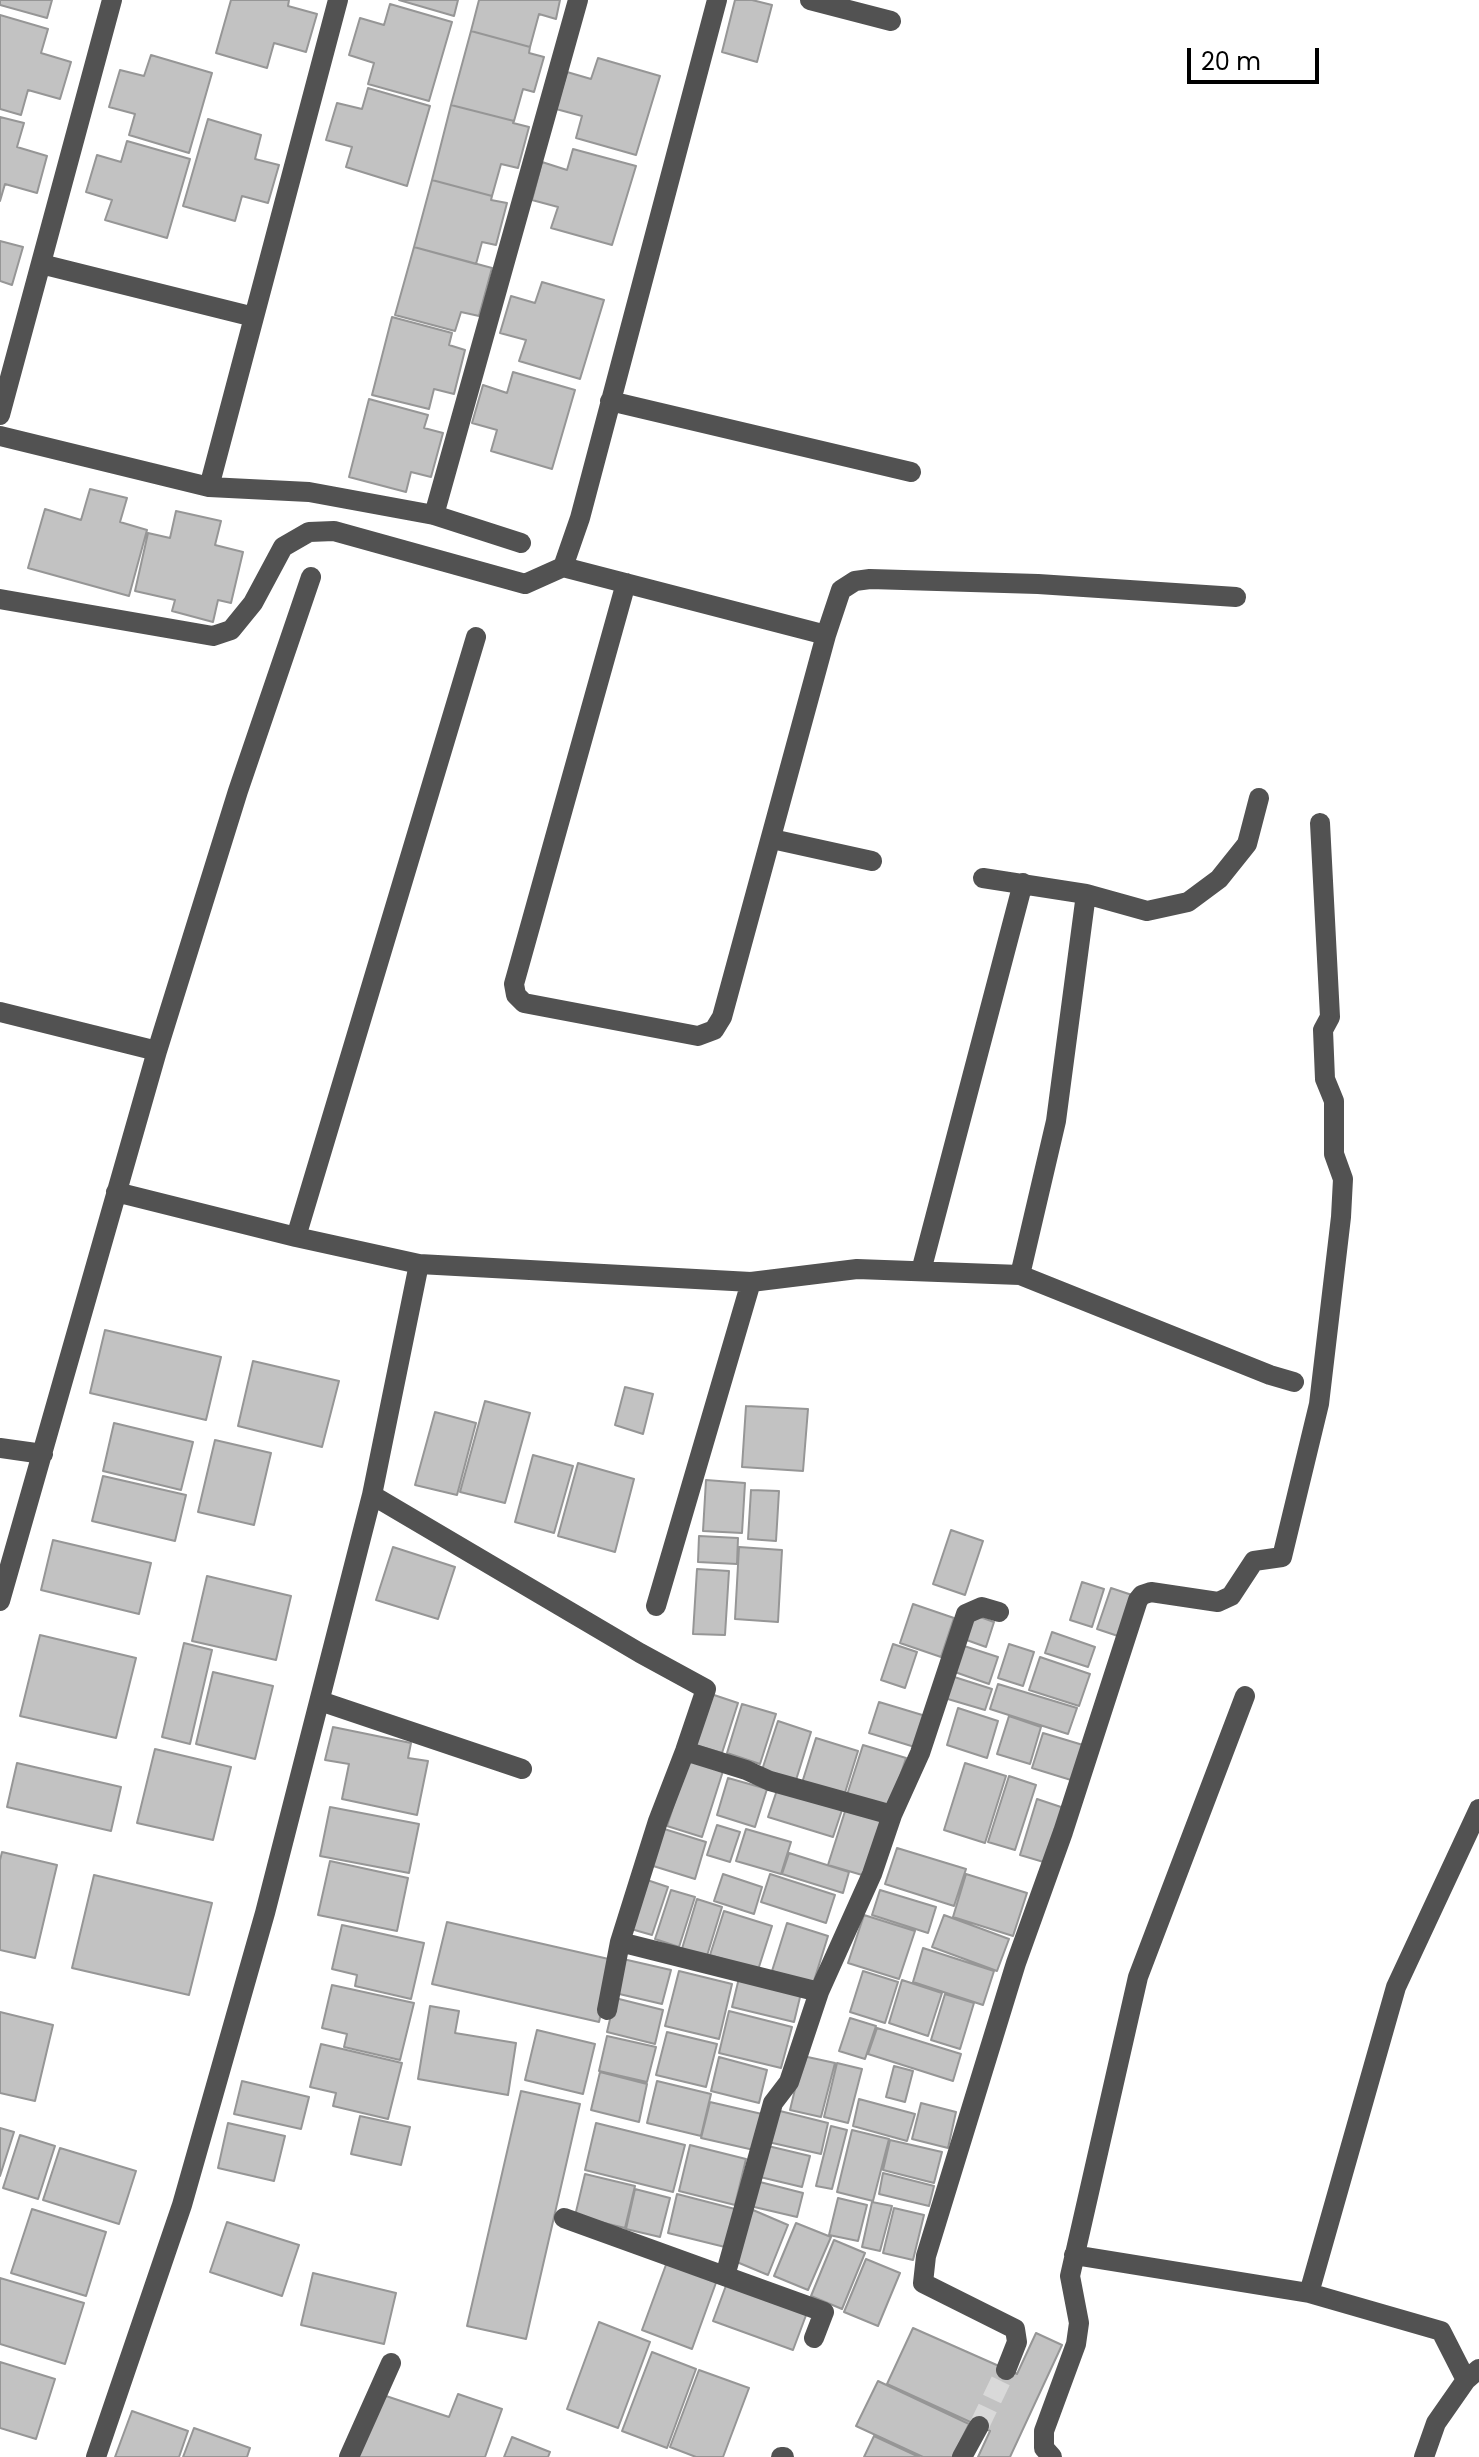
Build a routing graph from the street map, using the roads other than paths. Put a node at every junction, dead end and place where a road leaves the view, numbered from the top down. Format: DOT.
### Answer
graph roads {
  1 [pos="112,0"];
  2 [pos="338,0"];
  3 [pos="578,0"];
  4 [pos="717,0"];
  5 [pos="810,0"];
  6 [pos="891,21"];
  7 [pos="41,264"];
  8 [pos="254,317"];
  9 [pos="610,401"];
  10 [pos="0,415"];
  11 [pos="0,436"];
  12 [pos="911,472"];
  13 [pos="209,487"];
  14 [pos="434,515"];
  15 [pos="521,543"];
  16 [pos="563,567"];
  17 [pos="311,577"];
  18 [pos="626,583"];
  19 [pos="1236,597"];
  20 [pos="0,599"];
  21 [pos="826,635"];
  22 [pos="476,637"];
  23 [pos="1259,798"];
  24 [pos="1320,823"];
  25 [pos="772,839"];
  26 [pos="872,861"];
  27 [pos="983,878"];
  28 [pos="1023,883"];
  29 [pos="1086,894"];
  30 [pos="0,1012"];
  31 [pos="157,1051"];
  32 [pos="116,1192"];
  33 [pos="296,1237"];
  34 [pos="419,1264"];
  35 [pos="921,1271"];
  36 [pos="1020,1275"];
  37 [pos="751,1282"];
  38 [pos="1294,1382"];
  39 [pos="0,1448"];
  40 [pos="43,1454"];
  41 [pos="372,1495"];
  42 [pos="8,1544"];
  43 [pos="0,1601"];
  44 [pos="656,1606"];
  45 [pos="999,1612"];
  46 [pos="1245,1696"];
  47 [pos="320,1701"];
  48 [pos="685,1751"];
  49 [pos="522,1769"];
  50 [pos="1479,1809"];
  51 [pos="892,1815"];
  52 [pos="620,1942"];
  53 [pos="819,1992"];
  54 [pos="607,2010"];
  55 [pos="564,2218"];
  56 [pos="1074,2255"];
  57 [pos="725,2276"];
  58 [pos="1309,2293"];
  59 [pos="814,2338"];
  60 [pos="391,2363"];
  61 [pos="1006,2370"];
  62 [pos="1475,2376"];
  63 [pos="979,2426"];
  64 [pos="96,2457"];
  65 [pos="349,2457"];
  66 [pos="962,2457"];
  67 [pos="1052,2457"];
  68 [pos="1424,2457"];
  1 -- 7 [label="street"];
  2 -- 8 [label="street"];
  3 -- 14 [label="street"];
  4 -- 9 [label="street"];
  5 -- 6 [label="street"];
  7 -- 8 [label="street"];
  7 -- 10 [label="street"];
  8 -- 13 [label="street"];
  9 -- 12 [label="street"];
  9 -- 16 [label="street"];
  11 -- 13 [label="street"];
  13 -- 14 [label="street"];
  14 -- 15 [label="street"];
  16 -- 18 [label="street"];
  16 -- 20 [label="street"];
  17 -- 31 [label="street"];
  18 -- 21 [label="street"];
  18 -- 25 [label="street"];
  19 -- 21 [label="street"];
  21 -- 25 [label="street"];
  22 -- 33 [label="street"];
  23 -- 29 [label="street"];
  24 -- 61 [label="street"];
  25 -- 26 [label="street"];
  27 -- 28 [label="street"];
  28 -- 29 [label="street"];
  28 -- 35 [label="street"];
  29 -- 36 [label="street"];
  30 -- 31 [label="street"];
  31 -- 32 [label="street"];
  32 -- 33 [label="street"];
  32 -- 40 [label="street"];
  33 -- 34 [label="street"];
  34 -- 37 [label="street"];
  34 -- 41 [label="street"];
  35 -- 36 [label="street"];
  35 -- 37 [label="street"];
  36 -- 38 [label="street"];
  37 -- 44 [label="street"];
  39 -- 40 [label="street"];
  40 -- 42 [label="street"];
  41 -- 47 [label="street"];
  41 -- 48 [label="street"];
  42 -- 43 [label="street"];
  45 -- 51 [label="street"];
  46 -- 56 [label="street"];
  47 -- 49 [label="street"];
  47 -- 64 [label="street"];
  48 -- 51 [label="street"];
  48 -- 52 [label="street"];
  50 -- 58 [label="street"];
  51 -- 53 [label="street"];
  52 -- 53 [label="street"];
  52 -- 54 [label="street"];
  53 -- 57 [label="street"];
  55 -- 57 [label="street"];
  56 -- 58 [label="street"];
  56 -- 67 [label="street"];
  57 -- 59 [label="street"];
  58 -- 62 [label="street"];
  60 -- 65 [label="street"];
  62 -- 68 [label="street"];
  63 -- 66 [label="street"];
}
